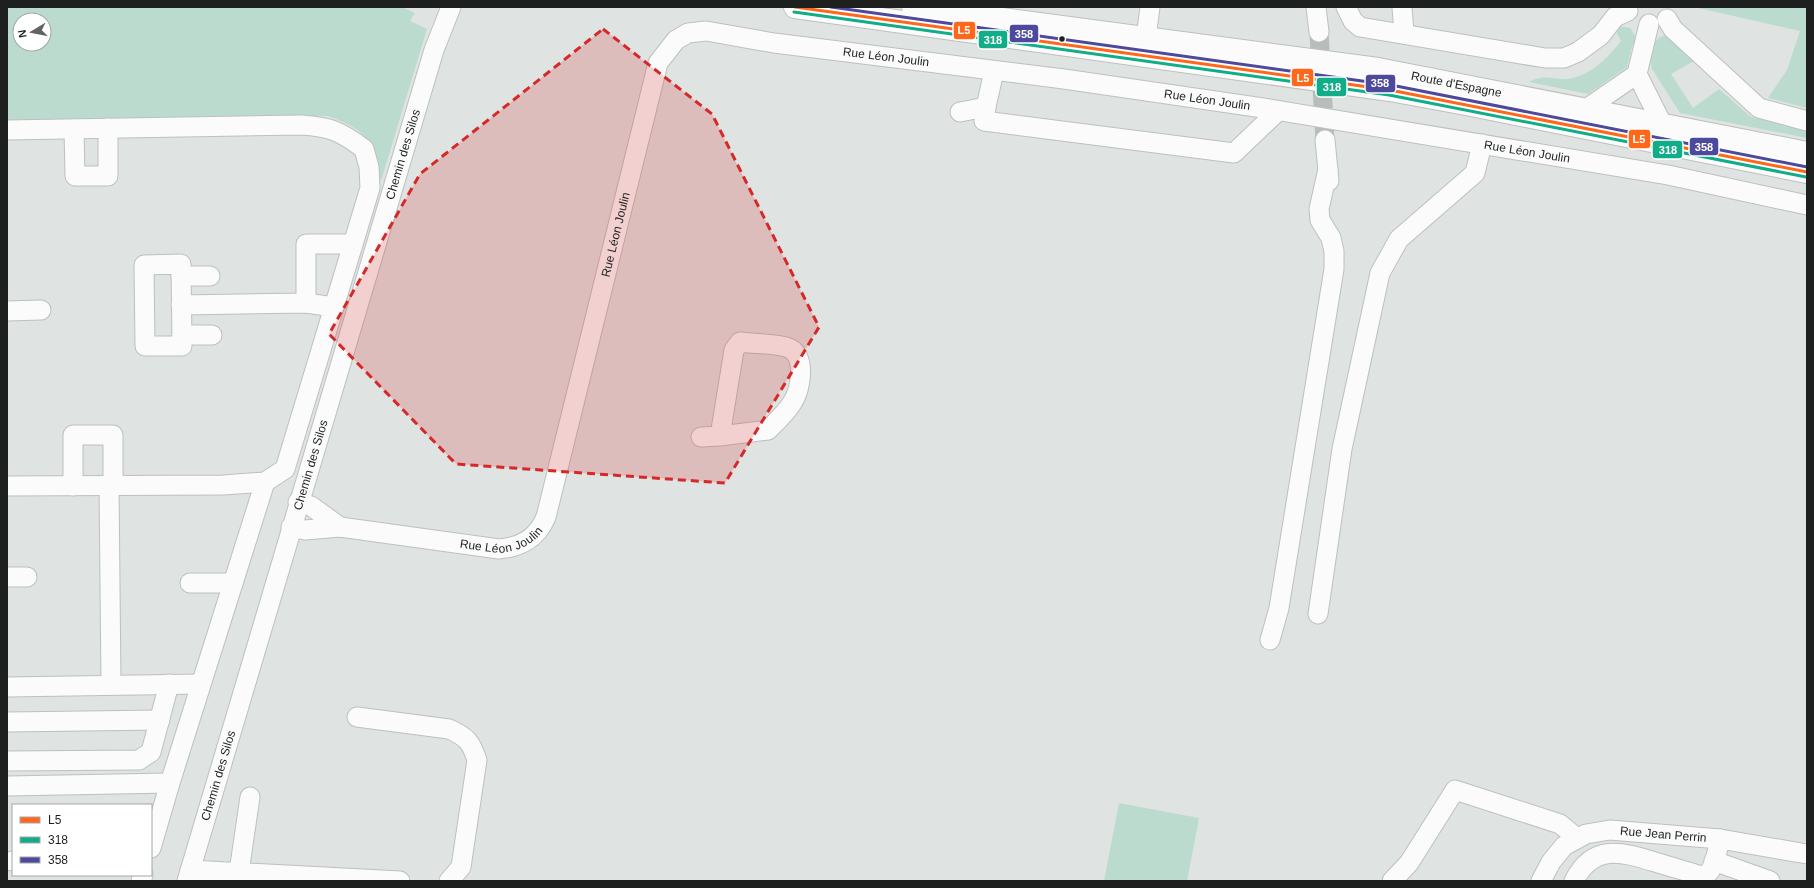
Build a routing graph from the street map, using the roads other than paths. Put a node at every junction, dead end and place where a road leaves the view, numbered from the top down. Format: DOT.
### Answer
graph roads {
  1 [pos="436,7"];
  2 [pos="451,7"];
  3 [pos="795,7"];
  4 [pos="913,7"];
  5 [pos="1150,7"];
  6 [pos="1316,7"];
  7 [pos="1346,7"];
  8 [pos="1402,7"];
  9 [pos="1627,9"];
  10 [pos="979,11"];
  11 [pos="1664,17"];
  12 [pos="1319,32"];
  13 [pos="1404,33"];
  14 [pos="1146,38"];
  15 [pos="434,50"];
  16 [pos="994,71"];
  17 [pos="1636,74"];
  18 [pos="986,108"];
  19 [pos="1278,110"];
  20 [pos="1586,110"];
  21 [pos="960,112"];
  22 [pos="1807,121"];
  23 [pos="1662,124"];
  24 [pos="108,128"];
  25 [pos="74,129"];
  26 [pos="7,130"];
  27 [pos="1325,140"];
  28 [pos="1482,144"];
  29 [pos="1807,153"];
  30 [pos="1807,172"];
  31 [pos="1807,205"];
  32 [pos="353,244"];
  33 [pos="181,276"];
  34 [pos="210,276"];
  35 [pos="306,303"];
  36 [pos="181,305"];
  37 [pos="334,307"];
  38 [pos="41,310"];
  39 [pos="7,311"];
  40 [pos="182,335"];
  41 [pos="212,335"];
  42 [pos="710,437"];
  43 [pos="265,482"];
  44 [pos="7,486"];
  45 [pos="72,486"];
  46 [pos="111,486"];
  47 [pos="298,502"];
  48 [pos="291,526"];
  49 [pos="340,527"];
  50 [pos="7,577"];
  51 [pos="28,577"];
  52 [pos="190,583"];
  53 [pos="233,583"];
  54 [pos="1318,614"];
  55 [pos="1270,640"];
  56 [pos="169,684"];
  57 [pos="201,684"];
  58 [pos="111,685"];
  59 [pos="7,686"];
  60 [pos="358,717"];
  61 [pos="160,720"];
  62 [pos="7,722"];
  63 [pos="7,762"];
  64 [pos="170,783"];
  65 [pos="7,786"];
  66 [pos="250,797"];
  67 [pos="1577,838"];
  68 [pos="1720,839"];
  69 [pos="152,845"];
  70 [pos="1807,854"];
  71 [pos="1714,861"];
  72 [pos="189,876"];
  73 [pos="220,876"];
  74 [pos="248,876"];
  75 [pos="283,878"];
  76 [pos="400,881"];
  77 [pos="450,881"];
  78 [pos="1392,881"];
  79 [pos="1541,881"];
  80 [pos="1574,881"];
  81 [pos="1770,881"];
  1 -- 15 [label="street, Chemin des Silos"];
  2 -- 15 [label="street, Chemin des Silos"];
  3 -- 30 [label="main road, Route d'Espagne"];
  4 -- 10 [label="main road, Route d'Espagne"];
  5 -- 14 [label="street"];
  6 -- 12 [label="street"];
  7 -- 13 [label="street"];
  8 -- 13 [label="street"];
  9 -- 11 [label="street"];
  9 -- 13 [label="street"];
  10 -- 14 [label="main road, Route d'Espagne"];
  11 -- 17 [label="street"];
  11 -- 22 [label="street"];
  14 -- 20 [label="main road, Route d'Espagne"];
  15 -- 47 [label="street, Chemin des Silos"];
  16 -- 18 [label="street"];
  16 -- 19 [label="street, Rue Léon Joulin"];
  16 -- 49 [label="street, Rue Léon Joulin"];
  17 -- 20 [label="street"];
  17 -- 23 [label="street"];
  18 -- 19 [label="street"];
  18 -- 21 [label="street"];
  19 -- 28 [label="street, Rue Léon Joulin"];
  20 -- 23 [label="main road, Route d'Espagne"];
  23 -- 29 [label="main road, Route d'Espagne"];
  24 -- 25 [label="street"];
  24 -- 25 [label="street"];
  24 -- 32 [label="street"];
  25 -- 26 [label="street"];
  27 -- 55 [label="street"];
  28 -- 31 [label="street, Rue Léon Joulin"];
  28 -- 54 [label="street"];
  32 -- 35 [label="street"];
  32 -- 37 [label="street"];
  33 -- 34 [label="street"];
  33 -- 36 [label="street"];
  33 -- 40 [label="street"];
  35 -- 36 [label="street"];
  35 -- 37 [label="street"];
  36 -- 40 [label="street"];
  37 -- 43 [label="street"];
  38 -- 39 [label="street"];
  40 -- 41 [label="street"];
  42 -- 42 [label="street"];
  43 -- 46 [label="street"];
  43 -- 53 [label="street"];
  44 -- 45 [label="street"];
  45 -- 46 [label="street"];
  45 -- 46 [label="street"];
  46 -- 58 [label="street"];
  47 -- 48 [label="street, Chemin des Silos"];
  47 -- 49 [label="street, Rue Léon Joulin"];
  48 -- 49 [label="street, Rue Léon Joulin"];
  48 -- 72 [label="street, Chemin des Silos"];
  50 -- 51 [label="street"];
  52 -- 53 [label="street"];
  53 -- 57 [label="street"];
  56 -- 57 [label="street"];
  56 -- 58 [label="street"];
  56 -- 61 [label="street"];
  57 -- 64 [label="street"];
  58 -- 59 [label="street"];
  60 -- 77 [label="street"];
  61 -- 62 [label="street"];
  61 -- 63 [label="street"];
  64 -- 65 [label="street"];
  64 -- 69 [label="street"];
  66 -- 74 [label="street"];
  67 -- 68 [label="street, Rue Jean Perrin"];
  67 -- 78 [label="street"];
  67 -- 79 [label="street, Rue Jean Perrin"];
  68 -- 70 [label="street, Rue Jean Perrin"];
  68 -- 71 [label="street"];
  71 -- 80 [label="street"];
  71 -- 81 [label="street"];
  72 -- 73 [label="street"];
  73 -- 74 [label="street"];
  74 -- 75 [label="street"];
  75 -- 76 [label="street"];
}
